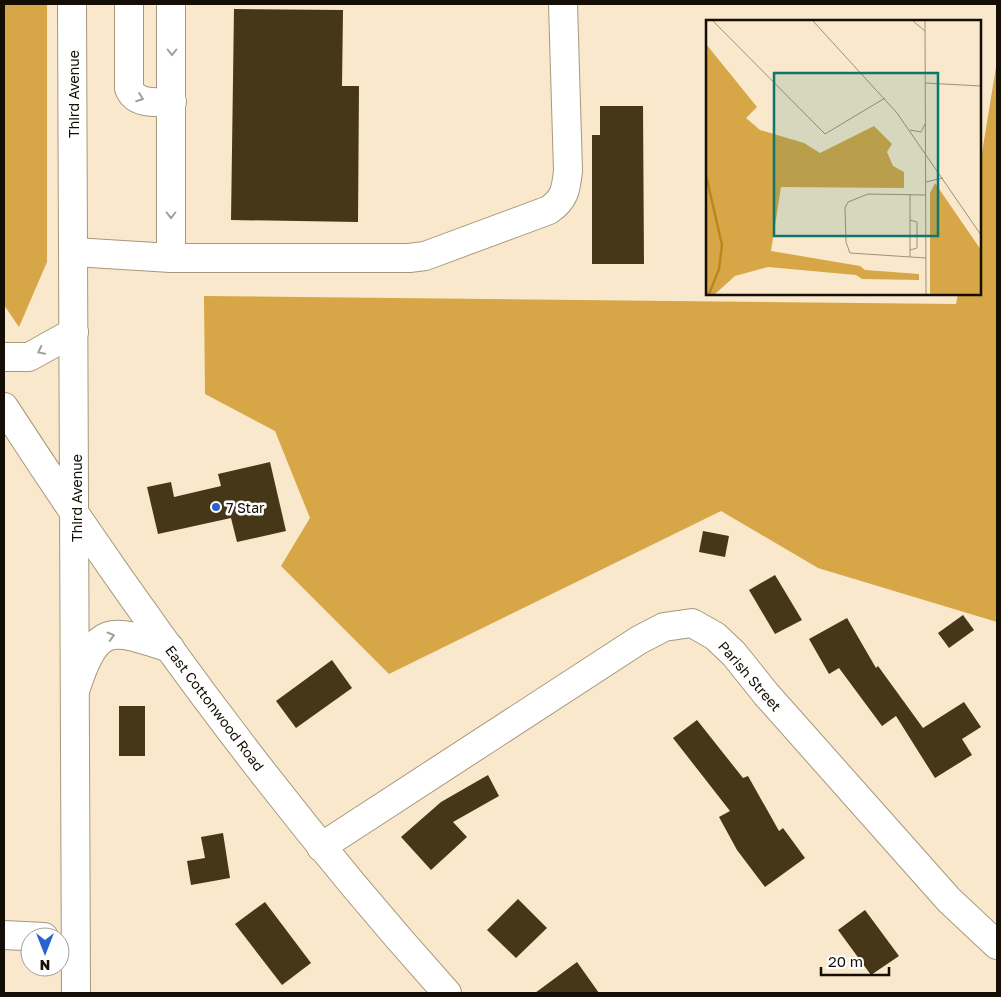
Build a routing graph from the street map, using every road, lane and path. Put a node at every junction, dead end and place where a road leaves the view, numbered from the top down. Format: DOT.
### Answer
graph roads {
  1 [pos="72,4"];
  2 [pos="129,4"];
  3 [pos="171,4"];
  4 [pos="563,4"];
  5 [pos="172,102"];
  6 [pos="74,252"];
  7 [pos="171,258"];
  8 [pos="74,332"];
  9 [pos="4,357"];
  10 [pos="4,407"];
  11 [pos="76,518"];
  12 [pos="170,648"];
  13 [pos="76,688"];
  14 [pos="321,847"];
  15 [pos="68,927"];
  16 [pos="4,934"];
  17 [pos="20,935"];
  18 [pos="997,944"];
  19 [pos="70,952"];
  20 [pos="76,993"];
  21 [pos="447,993"];
  1 -- 6 [label="street, Third Avenue"];
  2 -- 5 [label="street, one-way"];
  3 -- 5 [label="street, one-way"];
  4 -- 7 [label="street"];
  5 -- 7 [label="street, one-way"];
  6 -- 7 [label="street"];
  6 -- 8 [label="street, Third Avenue"];
  8 -- 9 [label="street, one-way"];
  8 -- 11 [label="street, Third Avenue"];
  10 -- 11 [label="street, East Cottonwood Road"];
  11 -- 12 [label="street, East Cottonwood Road"];
  11 -- 13 [label="street, Third Avenue"];
  13 -- 12 [label="street, one-way"];
  12 -- 14 [label="street, East Cottonwood Road"];
  13 -- 15 [label="street, Third Avenue"];
  14 -- 18 [label="street, Parish Street"];
  14 -- 21 [label="street, East Cottonwood Road"];
  16 -- 17 [label="street"];
  19 -- 20 [label="street, Third Avenue"];
}
